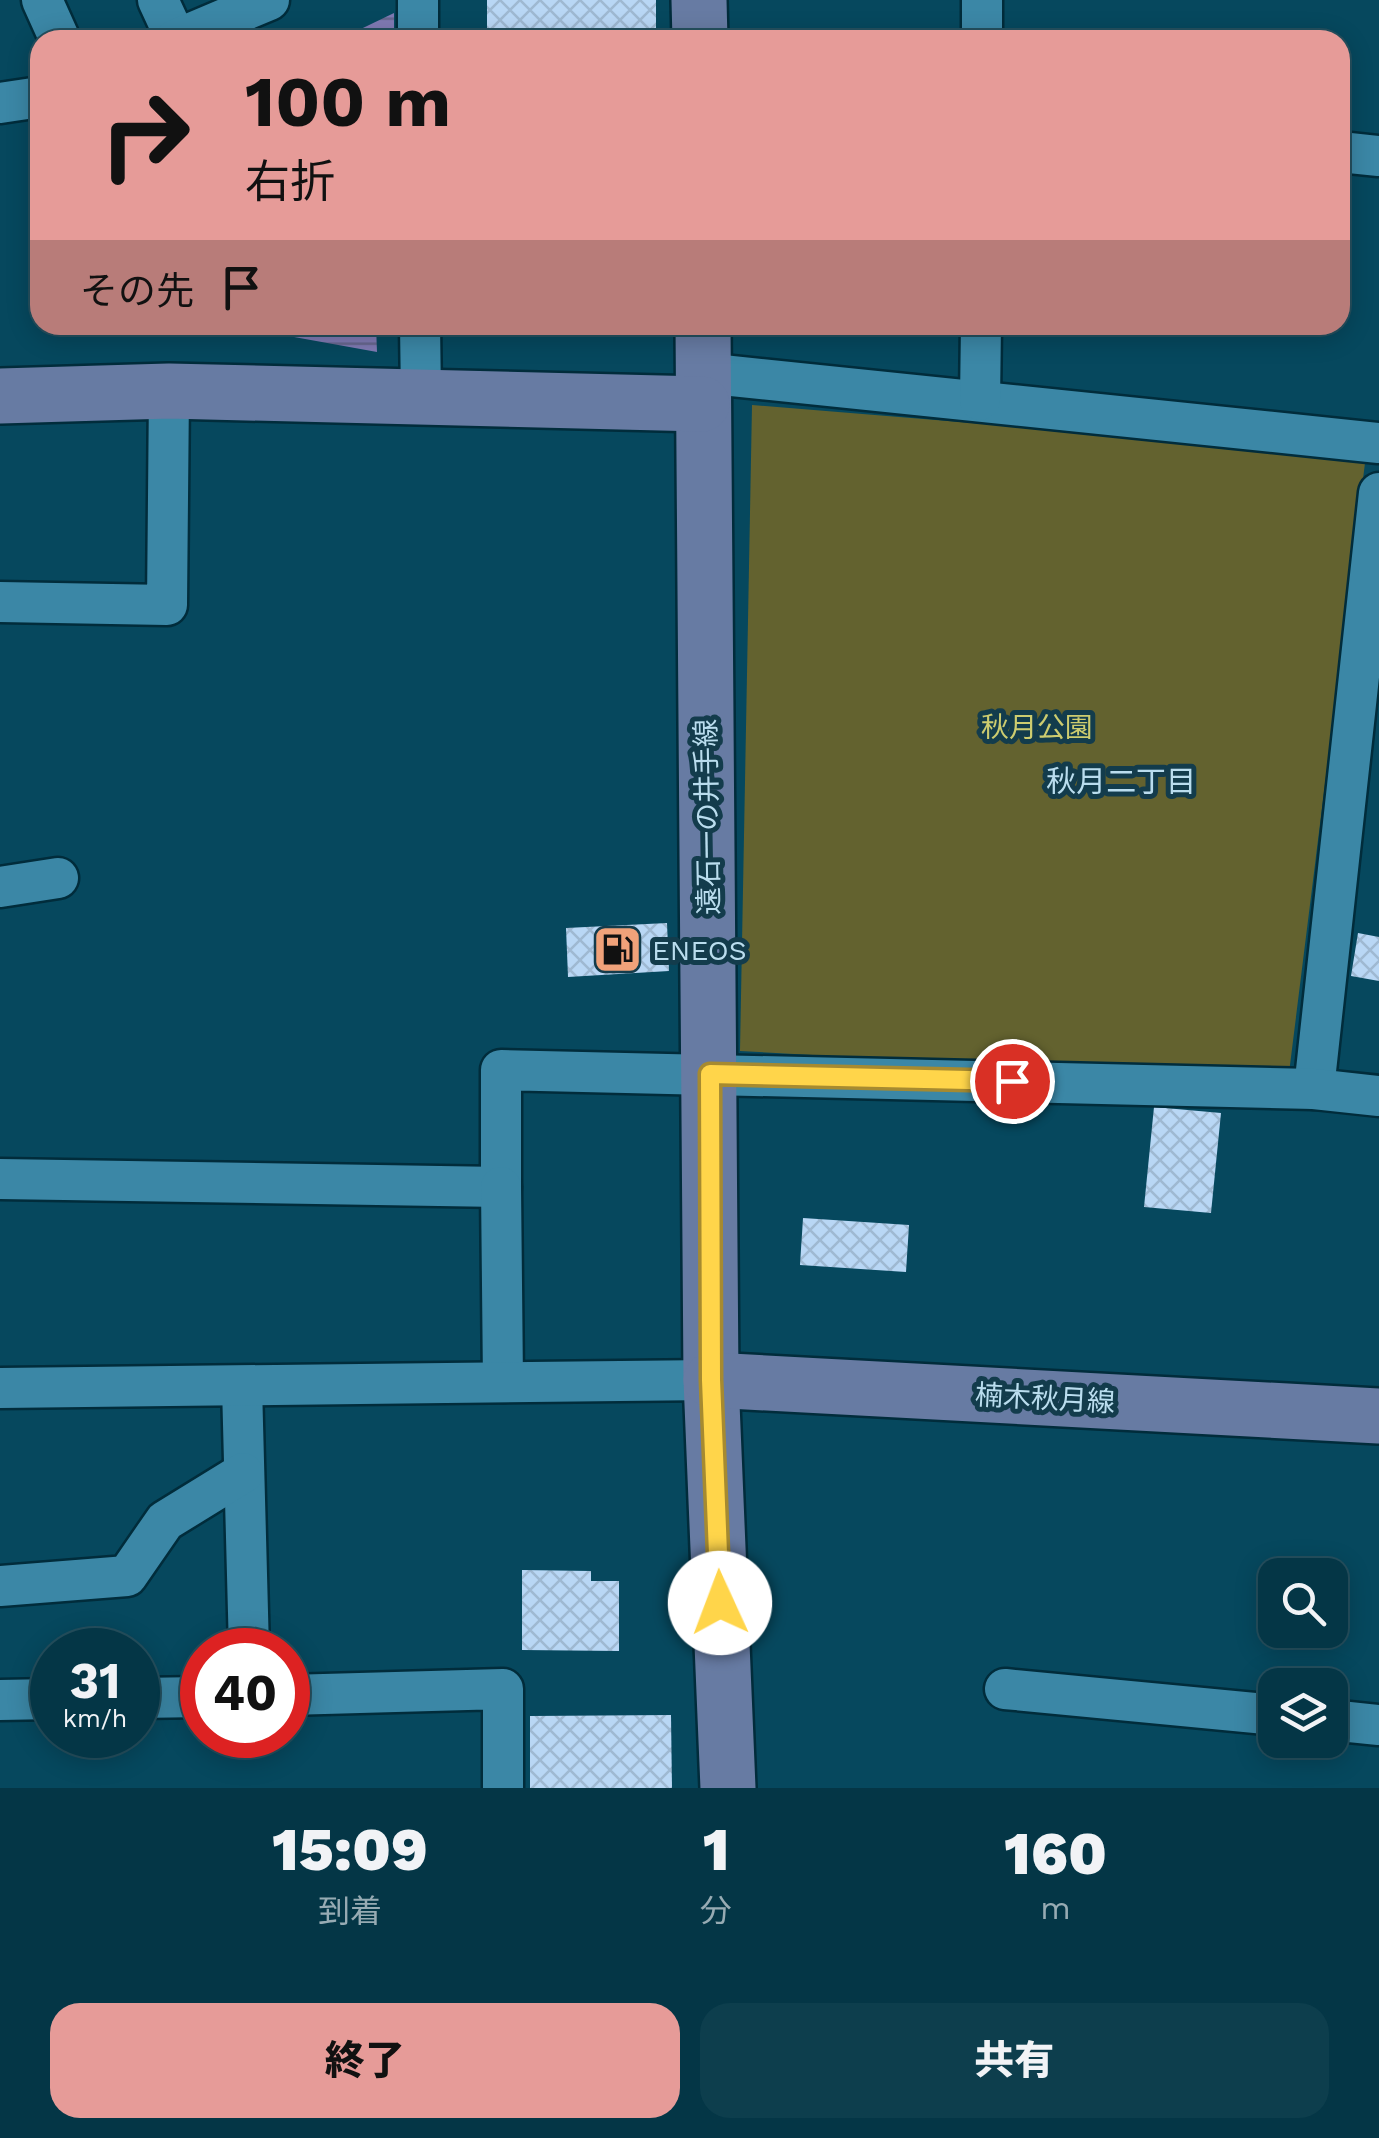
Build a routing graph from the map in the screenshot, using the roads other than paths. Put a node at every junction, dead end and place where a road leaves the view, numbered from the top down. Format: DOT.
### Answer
graph roads {
  1 [pos="42,0"];
  2 [pos="158,0"];
  3 [pos="268,0"];
  4 [pos="418,0"];
  5 [pos="699,0"];
  6 [pos="982,0"];
  7 [pos="56,30"];
  8 [pos="172,30"];
  9 [pos="199,30"];
  10 [pos="418,30"];
  11 [pos="700,30"];
  12 [pos="982,30"];
  13 [pos="30,98"];
  14 [pos="0,102"];
  15 [pos="1350,153"];
  16 [pos="1379,156"];
  17 [pos="420,335"];
  18 [pos="981,335"];
  19 [pos="703,367"];
  20 [pos="169,391"];
  21 [pos="0,396"];
  22 [pos="421,396"];
  23 [pos="980,400"];
  24 [pos="1379,442"];
  25 [pos="1379,493"];
  26 [pos="0,602"];
  27 [pos="58,878"];
  28 [pos="0,886"];
  29 [pos="710,1074"];
  30 [pos="1314,1089"];
  31 [pos="1379,1096"];
  32 [pos="0,1179"];
  33 [pos="500,1187"];
  34 [pos="711,1380"];
  35 [pos="503,1382"];
  36 [pos="242,1386"];
  37 [pos="0,1388"];
  38 [pos="1379,1416"];
  39 [pos="243,1473"];
  40 [pos="0,1586"];
  41 [pos="248,1628"];
  42 [pos="1005,1689"];
  43 [pos="310,1694"];
  44 [pos="30,1699"];
  45 [pos="0,1700"];
  46 [pos="1258,1713"];
  47 [pos="1348,1722"];
  48 [pos="1379,1725"];
  49 [pos="503,1788"];
  50 [pos="728,1788"];
  1 -- 7 [label="street"];
  2 -- 8 [label="street"];
  3 -- 9 [label="street"];
  4 -- 10 [label="street"];
  5 -- 11 [label="street"];
  6 -- 12 [label="street"];
  13 -- 14 [label="street"];
  15 -- 16 [label="street"];
  17 -- 22 [label="street"];
  18 -- 23 [label="street"];
  19 -- 22 [label="street"];
  19 -- 23 [label="street"];
  19 -- 29 [label="street, 遠石一の井手線"];
  20 -- 21 [label="street"];
  20 -- 22 [label="street"];
  20 -- 26 [label="street"];
  23 -- 24 [label="street"];
  25 -- 30 [label="street"];
  27 -- 28 [label="street"];
  29 -- 30 [label="street"];
  29 -- 33 [label="street"];
  29 -- 34 [label="street, 遠石一の井手線"];
  30 -- 31 [label="street"];
  32 -- 33 [label="street"];
  33 -- 35 [label="street"];
  34 -- 35 [label="street"];
  34 -- 38 [label="street, 楠木秋月線"];
  34 -- 50 [label="street, 遠石一の井手線"];
  35 -- 36 [label="street"];
  36 -- 37 [label="street"];
  36 -- 39 [label="street"];
  39 -- 40 [label="street"];
  39 -- 41 [label="street"];
  42 -- 46 [label="street"];
  43 -- 49 [label="street"];
  44 -- 45 [label="street"];
  47 -- 48 [label="street"];
}
